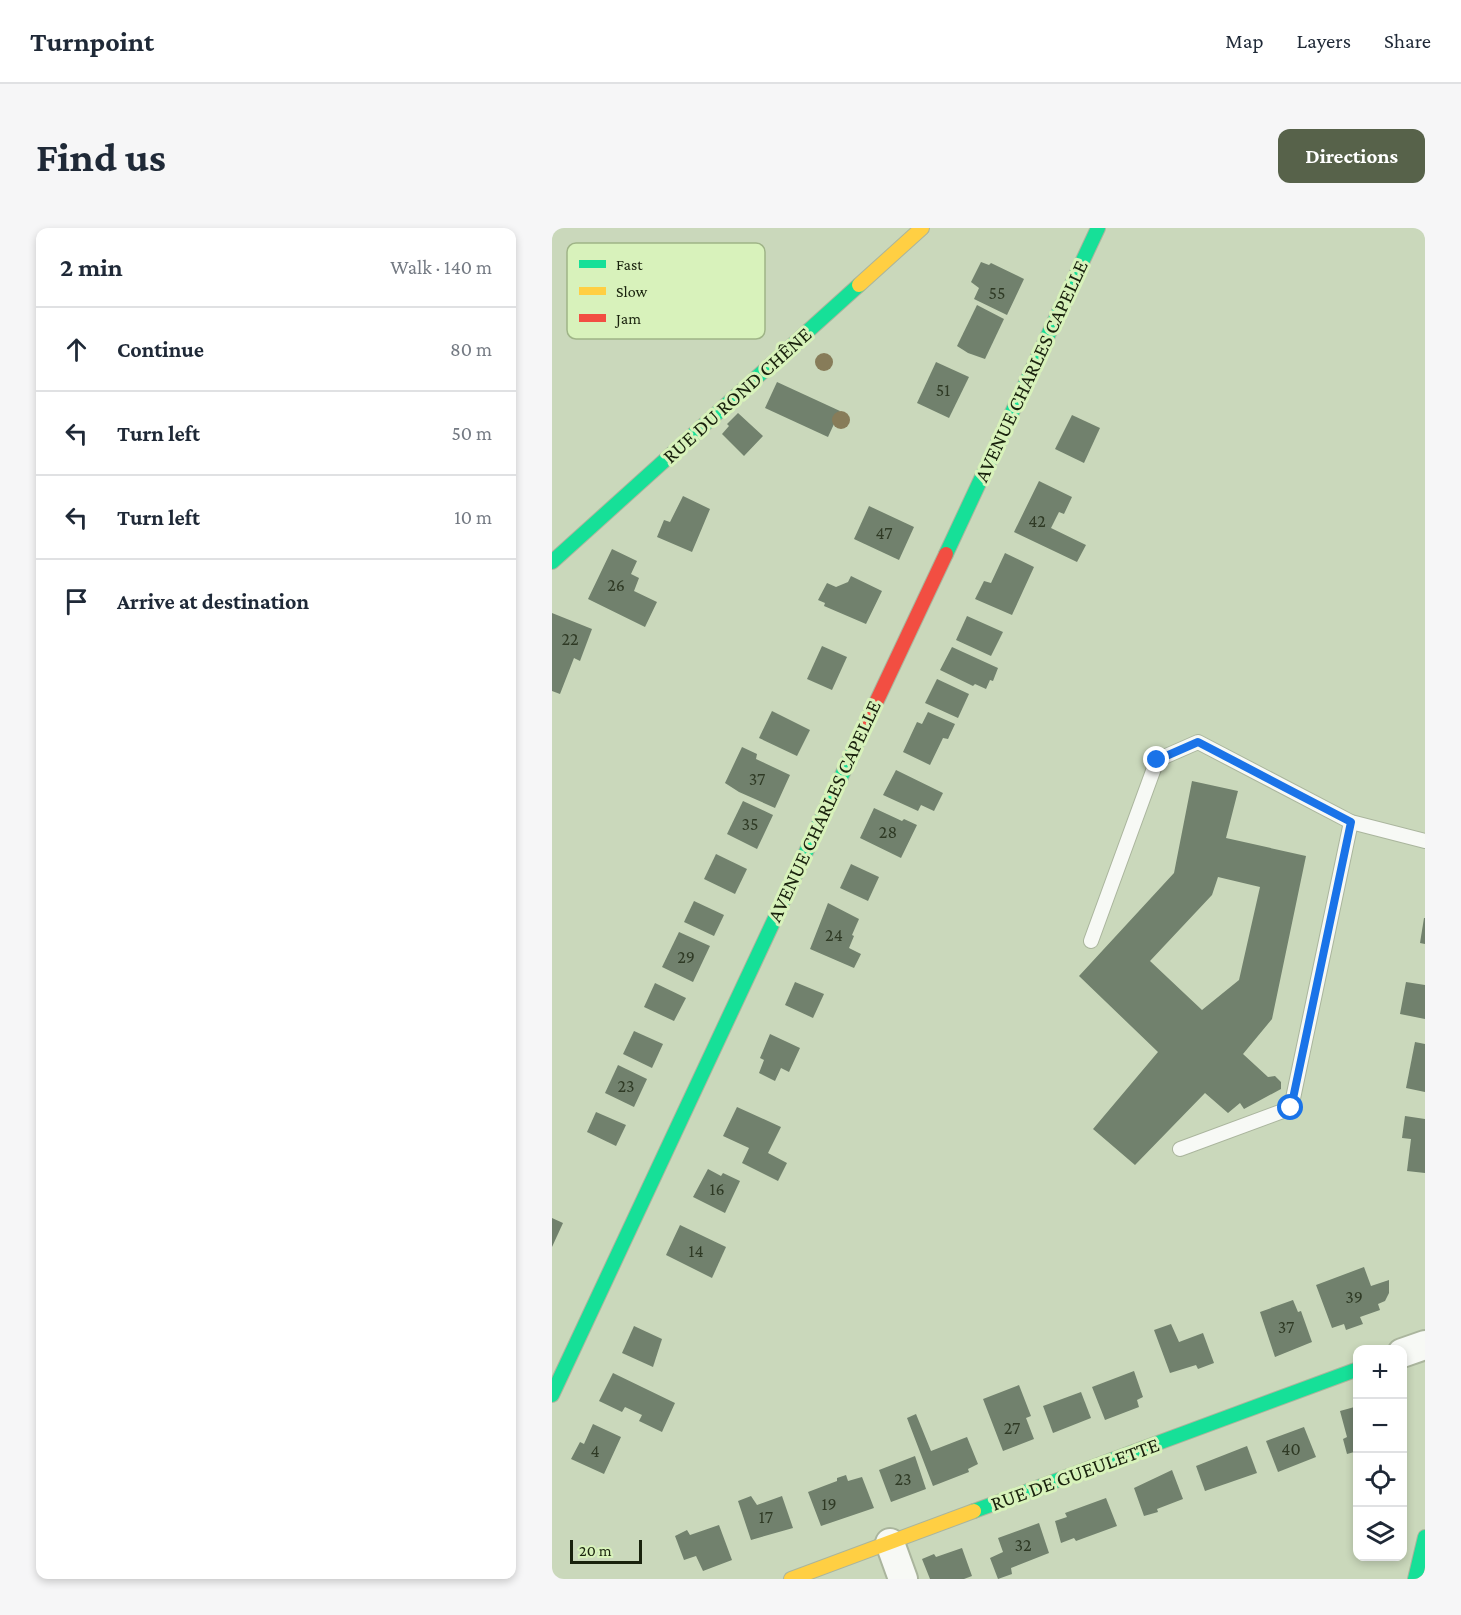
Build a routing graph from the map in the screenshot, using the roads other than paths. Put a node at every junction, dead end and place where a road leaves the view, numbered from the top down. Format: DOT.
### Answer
graph roads {
  1 [pos="922,228"];
  2 [pos="1098,228"];
  3 [pos="552,562"];
  4 [pos="1351,822"];
  5 [pos="1425,841"];
  6 [pos="1091,941"];
  7 [pos="1180,1149"];
  8 [pos="1425,1345"];
  9 [pos="1407,1351"];
  10 [pos="1353,1371"];
  11 [pos="552,1395"];
  12 [pos="1425,1537"];
  13 [pos="890,1543"];
  14 [pos="792,1579"];
  15 [pos="903,1579"];
  16 [pos="1414,1579"];
  1 -- 3 [label="street, RUE DU ROND CHÊNE"];
  2 -- 11 [label="street, AVENUE CHARLES CAPELLE"];
  4 -- 5 [label="lane"];
  4 -- 6 [label="lane"];
  4 -- 7 [label="lane"];
  8 -- 9 [label="street"];
  10 -- 13 [label="street, RUE DE GUEULETTE"];
  12 -- 16 [label="street"];
  13 -- 14 [label="street, RUE DE GUEULETTE"];
  13 -- 15 [label="street"];
}
